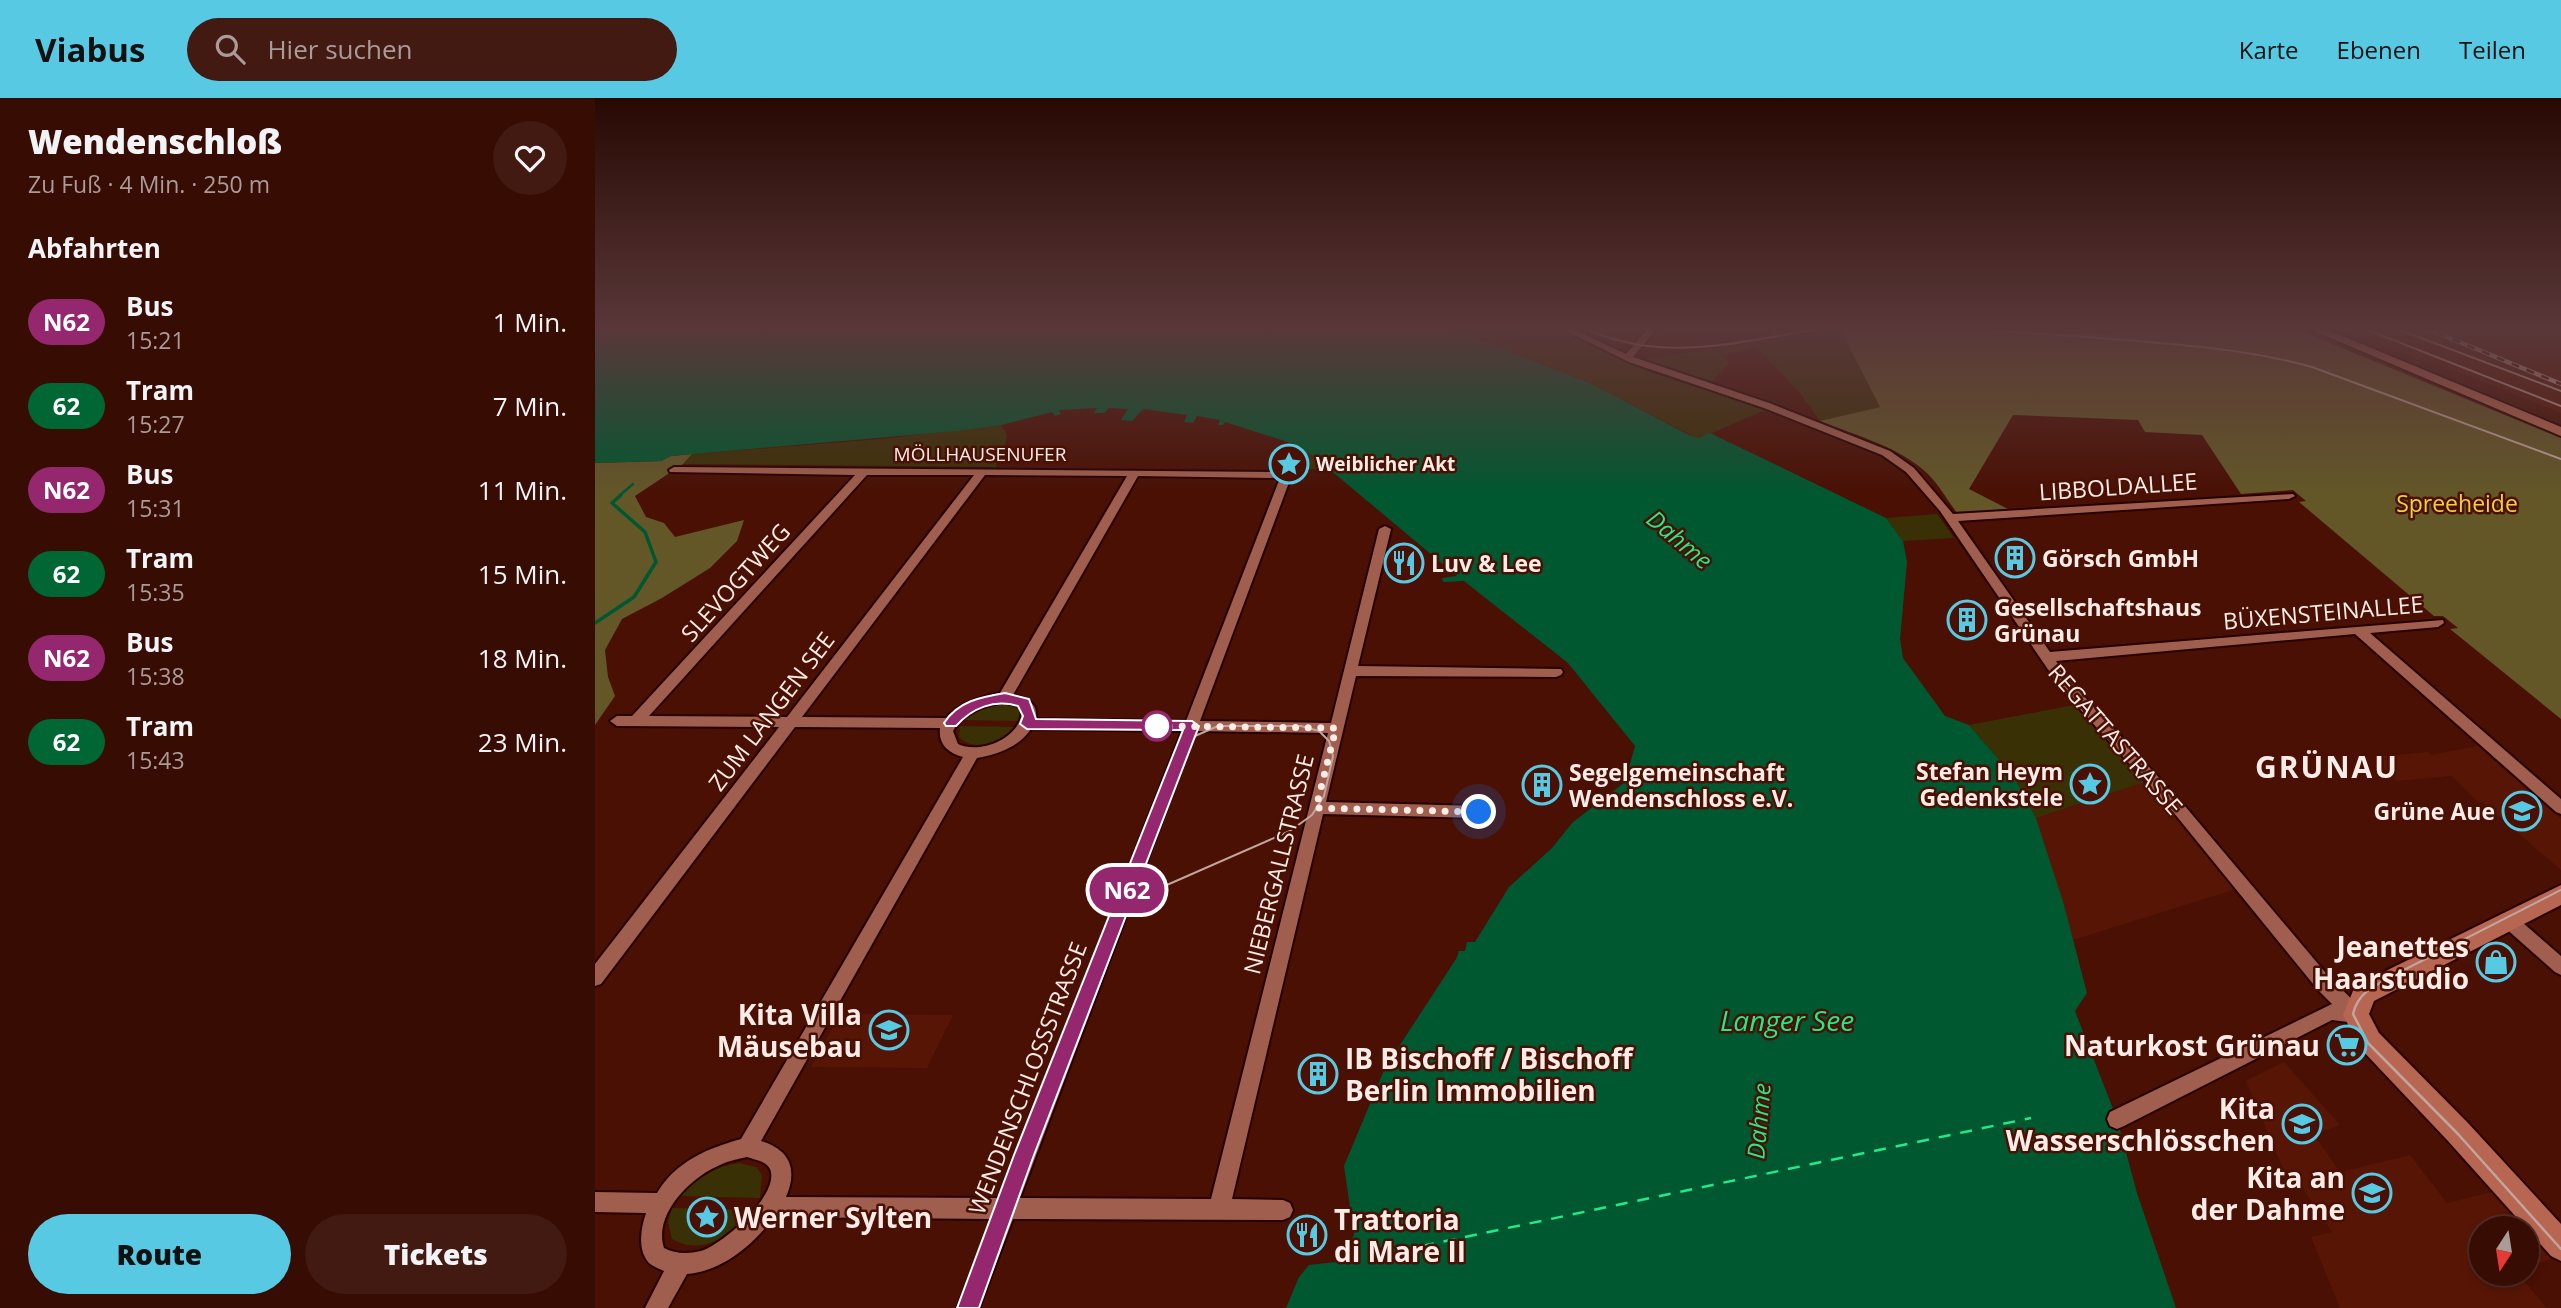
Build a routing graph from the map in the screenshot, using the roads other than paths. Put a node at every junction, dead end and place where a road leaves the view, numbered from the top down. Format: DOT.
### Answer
graph roads {
  1 [pos="1696,383"];
  2 [pos="2449,383"];
  3 [pos="2561,432"];
  4 [pos="674,470"];
  5 [pos="864,471"];
  6 [pos="982,472"];
  7 [pos="1135,472"];
  8 [pos="1285,475"];
  9 [pos="2289,496"];
  10 [pos="1950,518"];
  11 [pos="1385,529"];
  12 [pos="2438,623"];
  13 [pos="2358,630"];
  14 [pos="2045,657"];
  15 [pos="1350,671"];
  16 [pos="1556,673"];
  17 [pos="1005,697"];
  18 [pos="617,721"];
  19 [pos="636,721"];
  20 [pos="792,722"];
  21 [pos="951,723"];
  22 [pos="1027,724"];
  23 [pos="1192,726"];
  24 [pos="1336,728"];
  25 [pos="973,752"];
  26 [pos="1316,808"];
  27 [pos="2561,808"];
  28 [pos="1479,812"];
  29 [pos="2561,894"];
  30 [pos="2509,921"];
  31 [pos="2561,967"];
  32 [pos="595,978"];
  33 [pos="2357,1015"];
  34 [pos="2117,1119"];
  35 [pos="747,1147"];
  36 [pos="595,1202"];
  37 [pos="660,1203"];
  38 [pos="772,1207"];
  39 [pos="1006,1208"];
  40 [pos="1219,1210"];
  41 [pos="1283,1210"];
  42 [pos="2561,1246"];
  43 [pos="681,1264"];
  44 [pos="656,1308"];
  45 [pos="968,1308"];
  1 -- 10 [label="street, REGATTASTRASSE"];
  2 -- 3 [label="main road"];
  4 -- 5 [label="street, MÖLLHAUSENUFER"];
  5 -- 6 [label="street, MÖLLHAUSENUFER"];
  5 -- 19 [label="street, SLEVOGTWEG"];
  6 -- 7 [label="street, MÖLLHAUSENUFER"];
  6 -- 20 [label="street, ZUM LANGEN SEE"];
  7 -- 8 [label="street, MÖLLHAUSENUFER"];
  7 -- 17 [label="street"];
  8 -- 23 [label="street, WENDENSCHLOSSSTRASSE"];
  9 -- 10 [label="street, LIBBOLDALLEE"];
  10 -- 14 [label="street, REGATTASTRASSE"];
  11 -- 15 [label="street, NIEBERGALLSTRASSE"];
  12 -- 13 [label="street, BÜXENSTEINALLEE"];
  13 -- 14 [label="street, BÜXENSTEINALLEE"];
  13 -- 27 [label="street"];
  14 -- 33 [label="street, REGATTASTRASSE"];
  15 -- 16 [label="street"];
  15 -- 24 [label="street, NIEBERGALLSTRASSE"];
  17 -- 21 [label="street"];
  17 -- 22 [label="street"];
  18 -- 19 [label="street"];
  19 -- 20 [label="street"];
  20 -- 21 [label="street"];
  20 -- 32 [label="street, ZUM LANGEN SEE"];
  21 -- 25 [label="street"];
  22 -- 23 [label="street"];
  22 -- 25 [label="street"];
  23 -- 24 [label="street"];
  23 -- 39 [label="street, WENDENSCHLOSSSTRASSE"];
  24 -- 26 [label="street, NIEBERGALLSTRASSE"];
  25 -- 35 [label="street"];
  26 -- 28 [label="street"];
  26 -- 40 [label="street, NIEBERGALLSTRASSE"];
  29 -- 30 [label="main road"];
  30 -- 31 [label="street"];
  30 -- 33 [label="main road"];
  33 -- 34 [label="street"];
  33 -- 42 [label="main road, REGATTASTRASSE"];
  35 -- 37 [label="street"];
  35 -- 38 [label="street"];
  36 -- 37 [label="street"];
  37 -- 43 [label="street"];
  38 -- 39 [label="street"];
  38 -- 43 [label="street"];
  39 -- 40 [label="street"];
  39 -- 45 [label="street, WENDENSCHLOSSSTRASSE"];
  40 -- 41 [label="street"];
  43 -- 44 [label="street"];
}
